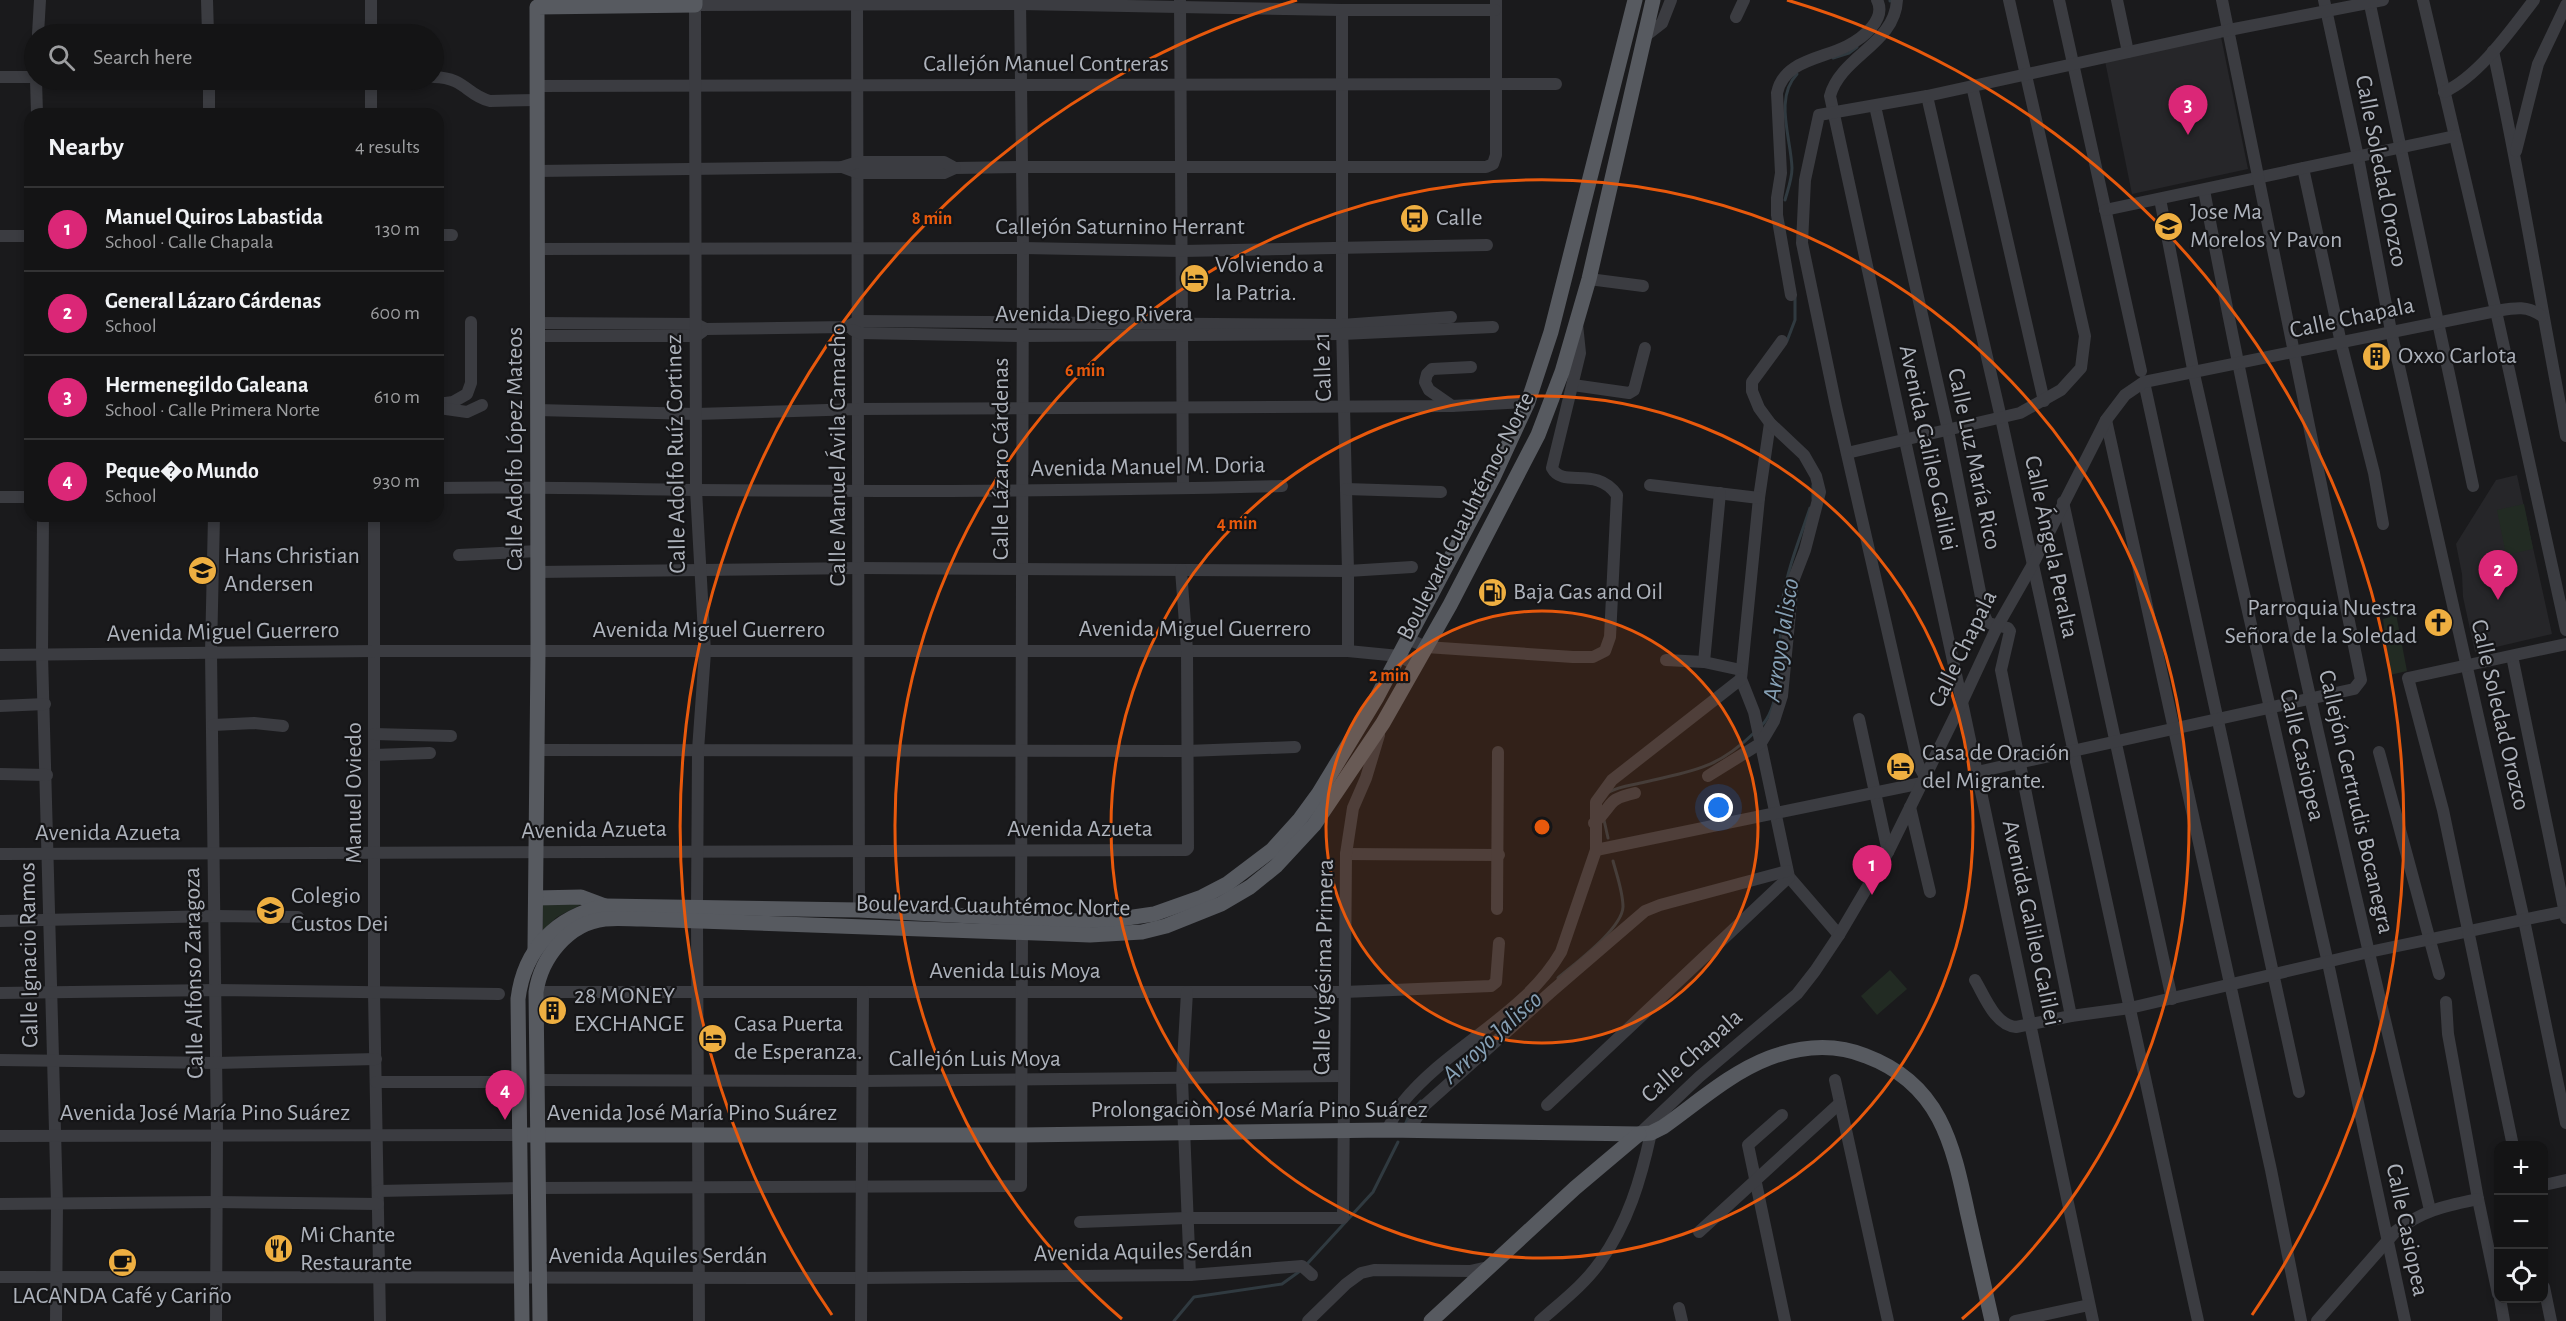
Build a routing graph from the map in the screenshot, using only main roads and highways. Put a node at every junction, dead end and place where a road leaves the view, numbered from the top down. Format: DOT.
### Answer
graph roads {
  1 [pos="1635,0"];
  2 [pos="1653,0"];
  3 [pos="695,2"];
  4 [pos="536,4"];
  5 [pos="536,898"];
  6 [pos="605,906"];
  7 [pos="697,915"];
  8 [pos="1021,925"];
  9 [pos="535,949"];
  10 [pos="536,1134"];
  11 [pos="1645,1134"];
  12 [pos="519,1135"];
  13 [pos="1023,1135"];
  14 [pos="531,1276"];
  15 [pos="522,1321"];
  16 [pos="540,1321"];
  17 [pos="1431,1321"];
  18 [pos="1992,1321"];
  1 -- 8 [label="main road, Boulevard Cuauhtémoc Norte"];
  2 -- 8 [label="main road, Boulevard Cuauhtémoc Norte"];
  3 -- 4 [label="main road"];
  4 -- 5 [label="main road, Calle Adolfo López Mateos"];
  5 -- 6 [label="main road"];
  5 -- 9 [label="main road, Calle Adolfo López Mateos"];
  6 -- 7 [label="main road, Boulevard Cuauhtémoc Norte"];
  6 -- 9 [label="main road, Boulevard Cuauhtémoc Norte"];
  7 -- 8 [label="main road, Boulevard Cuauhtémoc Norte"];
  7 -- 8 [label="main road, Boulevard Cuauhtémoc Norte"];
  7 -- 10 [label="main road, Boulevard Cuauhtémoc Norte"];
  9 -- 12 [label="main road, Boulevard Cuauhtémoc Norte"];
  10 -- 12 [label="main road, Avenida José María Pino Suárez"];
  10 -- 13 [label="main road, Avenida José María Pino Suárez"];
  10 -- 14 [label="main road, Boulevard Cuauhtémoc Norte"];
  11 -- 13 [label="main road, Prolongaciòn José María Pino Suárez"];
  11 -- 17 [label="main road, Calle Chapala"];
  11 -- 18 [label="main road"];
  12 -- 14 [label="main road, Boulevard Cuauhtémoc Norte"];
  14 -- 15 [label="main road, Boulevard Cuauhtémoc Norte"];
  14 -- 16 [label="main road, Boulevard Cuauhtémoc Norte"];
}
